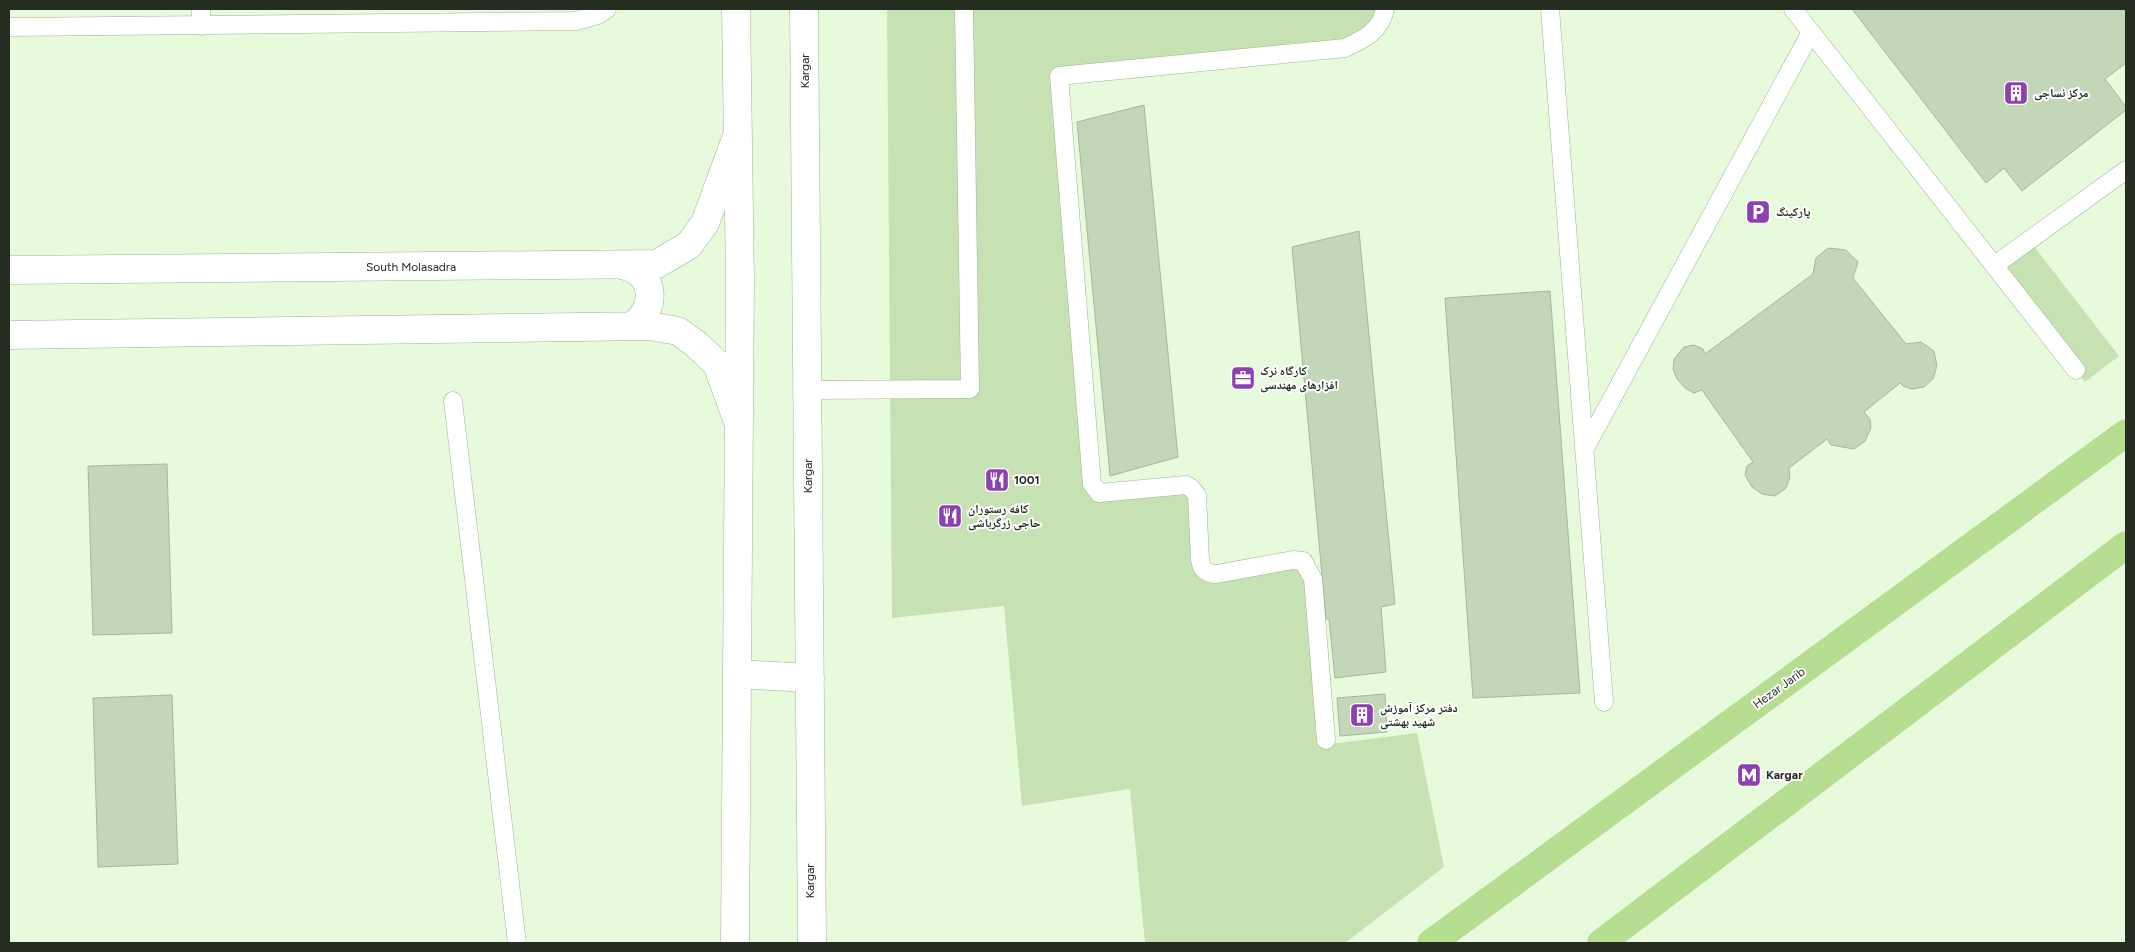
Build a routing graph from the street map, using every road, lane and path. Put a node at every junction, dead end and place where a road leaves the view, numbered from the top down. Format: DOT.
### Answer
graph roads {
  1 [pos="607,9"];
  2 [pos="736,9"];
  3 [pos="788,9"];
  4 [pos="804,9"];
  5 [pos="964,9"];
  6 [pos="1385,9"];
  7 [pos="1550,9"];
  8 [pos="1793,9"];
  9 [pos="201,17"];
  10 [pos="12,23"];
  11 [pos="1811,32"];
  12 [pos="805,82"];
  13 [pos="737,136"];
  14 [pos="2126,170"];
  15 [pos="621,265"];
  16 [pos="1995,265"];
  17 [pos="9,270"];
  18 [pos="632,326"];
  19 [pos="9,335"];
  20 [pos="2076,370"];
  21 [pos="808,390"];
  22 [pos="453,401"];
  23 [pos="738,422"];
  24 [pos="2126,433"];
  25 [pos="1584,450"];
  26 [pos="2126,545"];
  27 [pos="737,674"];
  28 [pos="810,678"];
  29 [pos="1604,702"];
  30 [pos="1326,740"];
  31 [pos="517,943"];
  32 [pos="735,943"];
  33 [pos="812,943"];
  34 [pos="1431,943"];
  35 [pos="1601,943"];
  1 -- 9 [label="lane"];
  2 -- 13 [label="main road"];
  3 -- 12 [label="main road"];
  4 -- 12 [label="main road, Kargar"];
  5 -- 21 [label="lane"];
  6 -- 30 [label="lane"];
  7 -- 25 [label="lane"];
  8 -- 11 [label="lane"];
  9 -- 10 [label="lane"];
  11 -- 16 [label="lane"];
  11 -- 25 [label="lane"];
  12 -- 21 [label="main road, Kargar"];
  13 -- 15 [label="main road, South Molasadra"];
  13 -- 23 [label="main road"];
  14 -- 16 [label="lane"];
  15 -- 17 [label="main road, South Molasadra"];
  15 -- 18 [label="main road"];
  16 -- 20 [label="lane"];
  18 -- 19 [label="main road"];
  18 -- 23 [label="main road"];
  21 -- 28 [label="main road, Kargar"];
  22 -- 31 [label="lane"];
  23 -- 27 [label="main road"];
  24 -- 34 [label="main road, Hezar Jarib"];
  25 -- 29 [label="lane"];
  26 -- 35 [label="main road"];
  27 -- 28 [label="main road"];
  27 -- 32 [label="main road"];
  28 -- 33 [label="main road, Kargar"];
}
